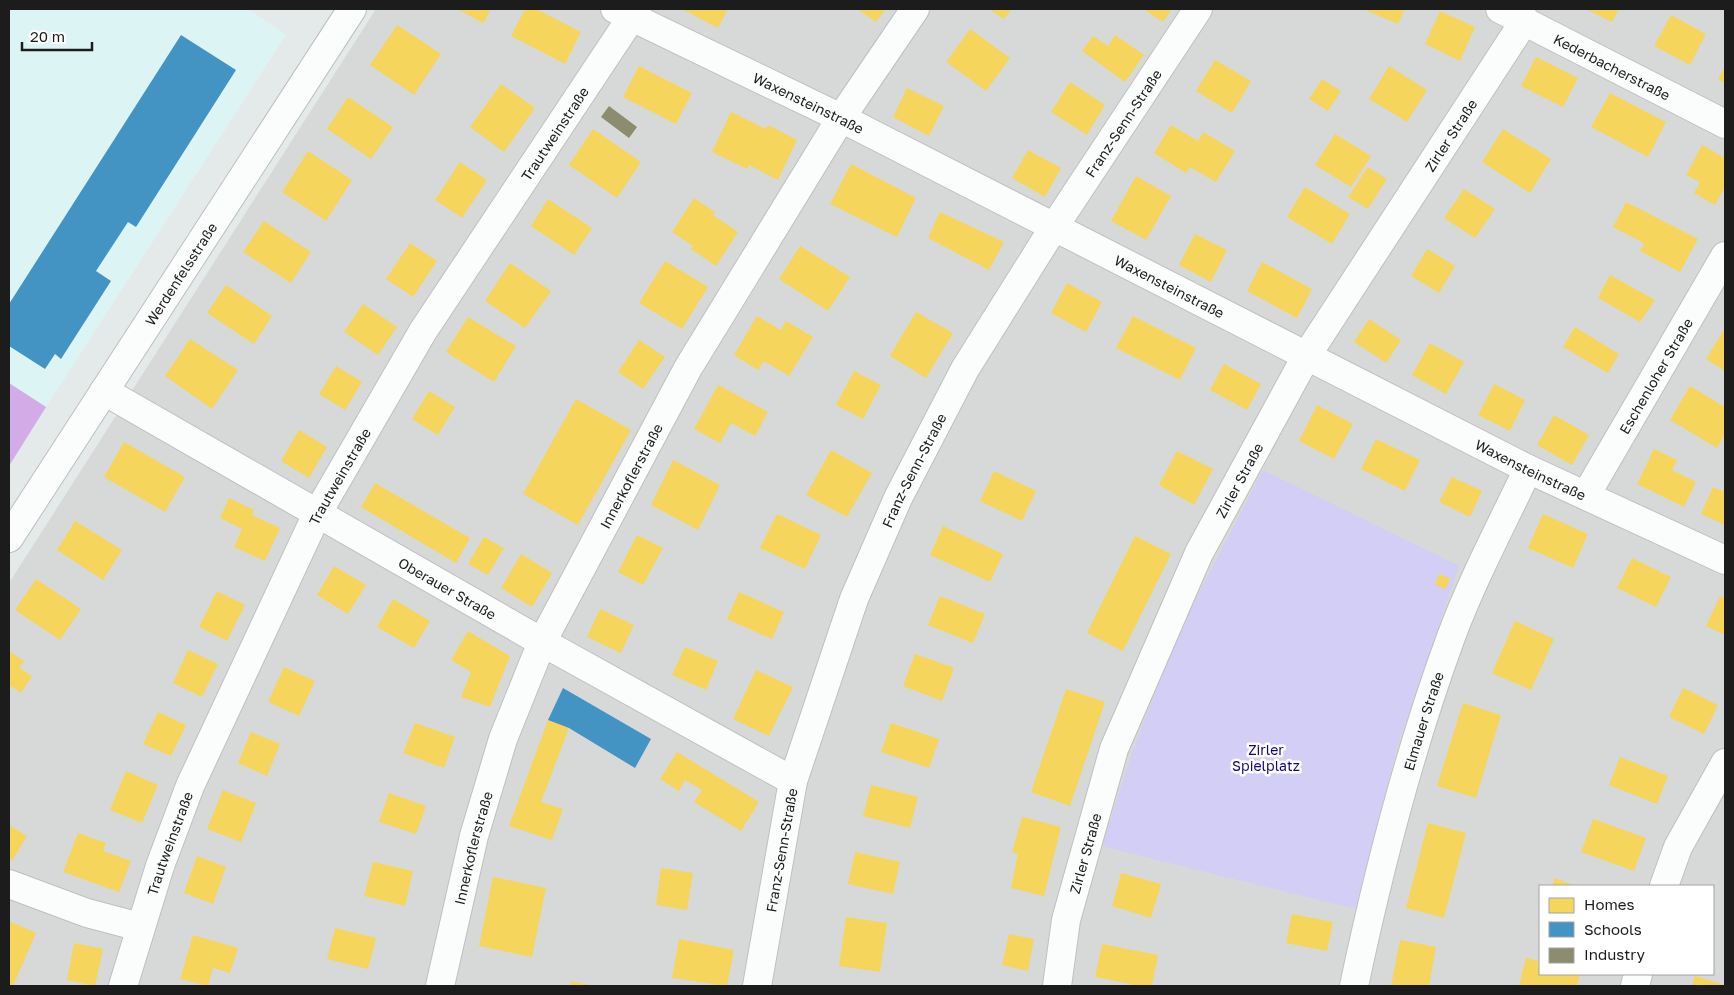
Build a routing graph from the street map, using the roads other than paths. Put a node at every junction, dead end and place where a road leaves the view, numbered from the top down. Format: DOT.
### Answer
graph roads {
  1 [pos="352,9"];
  2 [pos="915,9"];
  3 [pos="1198,9"];
  4 [pos="1500,9"];
  5 [pos="627,12"];
  6 [pos="1525,20"];
  7 [pos="841,118"];
  8 [pos="1725,124"];
  9 [pos="1054,227"];
  10 [pos="1725,256"];
  11 [pos="1307,355"];
  12 [pos="104,390"];
  13 [pos="1528,469"];
  14 [pos="1586,496"];
  15 [pos="317,514"];
  16 [pos="9,538"];
  17 [pos="1725,560"];
  18 [pos="542,642"];
  19 [pos="1725,763"];
  20 [pos="793,781"];
  21 [pos="9,884"];
  22 [pos="1664,885"];
  23 [pos="140,927"];
  24 [pos="123,986"];
  25 [pos="440,986"];
  26 [pos="757,986"];
  27 [pos="1057,986"];
  28 [pos="1354,986"];
  1 -- 12 [label="street, Werdenfelsstraße"];
  2 -- 7 [label="street, Innerkoflerstraße"];
  3 -- 9 [label="street, Franz-Senn-Straße"];
  4 -- 6 [label="street, Kederbacherstraße"];
  5 -- 7 [label="street, Waxensteinstraße"];
  5 -- 15 [label="street, Trautweinstraße"];
  6 -- 8 [label="street, Kederbacherstraße"];
  6 -- 11 [label="street, Zirler Straße"];
  7 -- 9 [label="street, Waxensteinstraße"];
  7 -- 18 [label="street, Innerkoflerstraße"];
  9 -- 11 [label="street, Waxensteinstraße"];
  9 -- 20 [label="street, Franz-Senn-Straße"];
  10 -- 14 [label="street, Eschenloher Straße"];
  11 -- 13 [label="street, Waxensteinstraße"];
  11 -- 27 [label="street, Zirler Straße"];
  12 -- 15 [label="street, Oberauer Straße"];
  12 -- 16 [label="street, Werdenfelsstraße"];
  13 -- 14 [label="street, Waxensteinstraße"];
  13 -- 28 [label="street, Elmauer Straße"];
  14 -- 17 [label="street, Waxensteinstraße"];
  15 -- 18 [label="street, Oberauer Straße"];
  15 -- 23 [label="street, Trautweinstraße"];
  18 -- 20 [label="street, Oberauer Straße"];
  18 -- 25 [label="street, Innerkoflerstraße"];
  19 -- 22 [label="street"];
  20 -- 26 [label="street, Franz-Senn-Straße"];
  21 -- 23 [label="street"];
  23 -- 24 [label="street, Trautweinstraße"];
}
